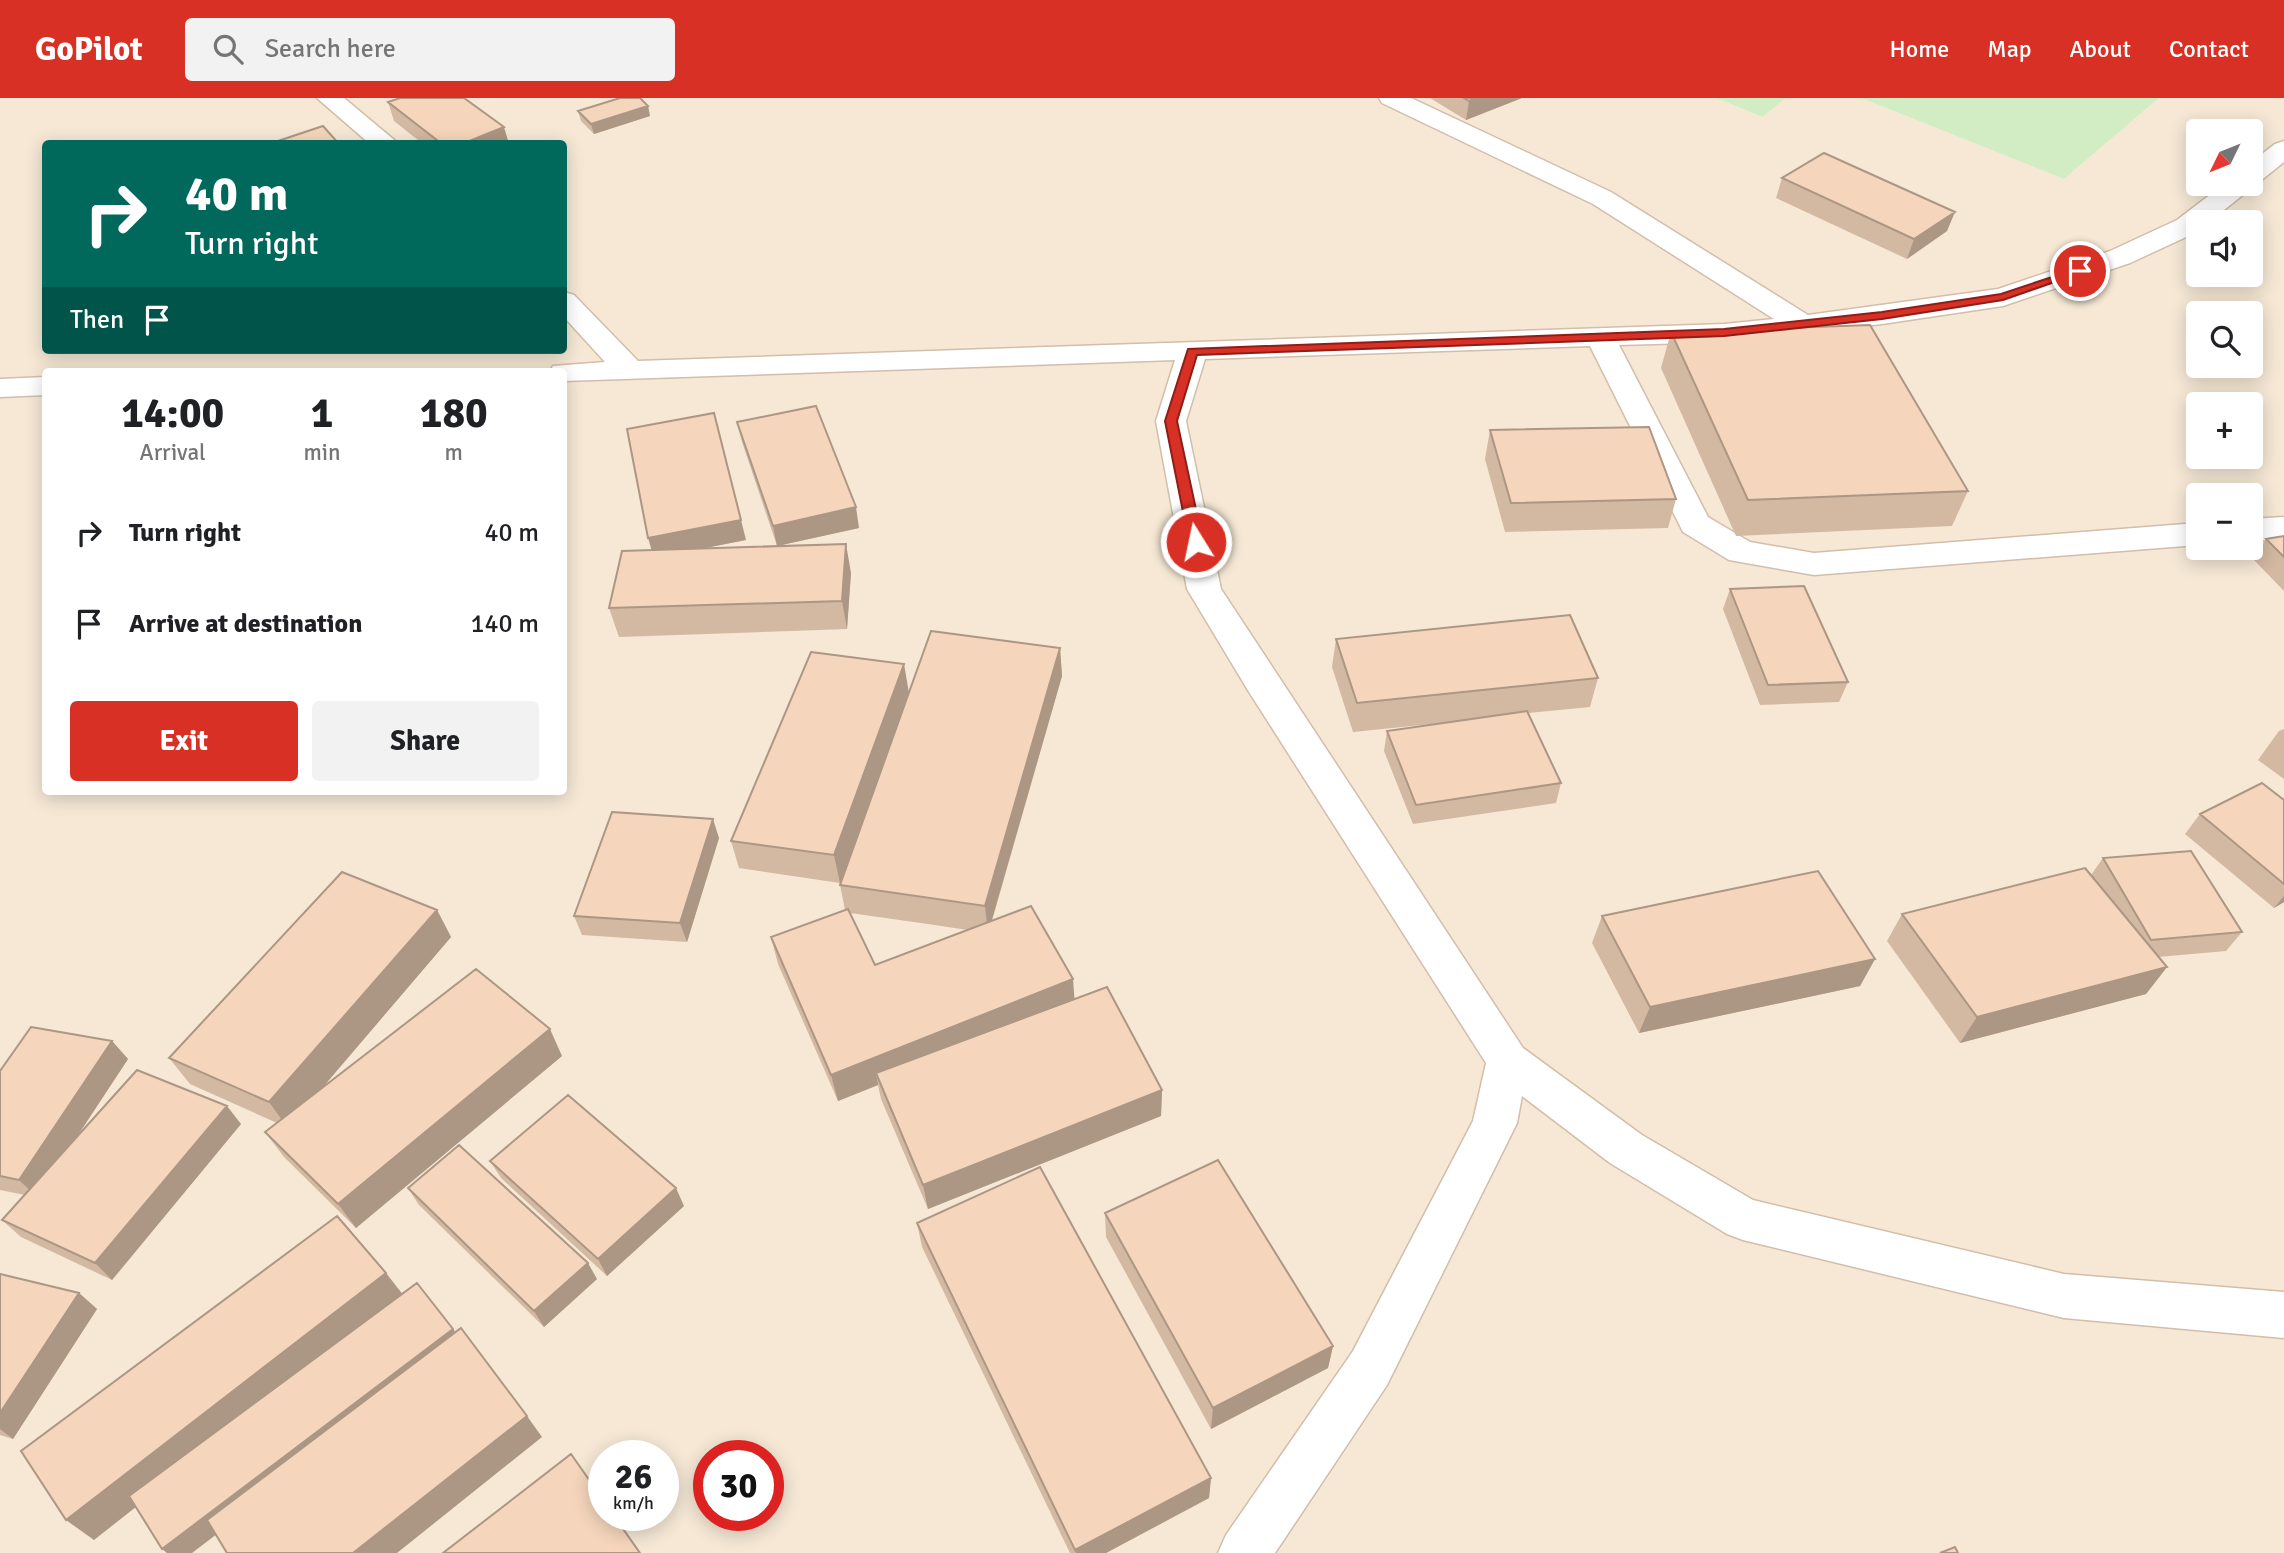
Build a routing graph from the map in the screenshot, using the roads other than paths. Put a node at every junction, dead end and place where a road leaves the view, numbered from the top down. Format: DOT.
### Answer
graph roads {
  1 [pos="329,98"];
  2 [pos="1391,98"];
  3 [pos="381,140"];
  4 [pos="2284,149"];
  5 [pos="2263,166"];
  6 [pos="2225,196"];
  7 [pos="567,304"];
  8 [pos="1802,324"];
  9 [pos="1599,336"];
  10 [pos="1192,352"];
  11 [pos="630,370"];
  12 [pos="567,372"];
  13 [pos="42,386"];
  14 [pos="0,388"];
  15 [pos="2284,528"];
  16 [pos="2263,529"];
  17 [pos="2186,535"];
  18 [pos="1508,1061"];
  19 [pos="2284,1315"];
  20 [pos="1244,1553"];
  1 -- 3 [label="street"];
  2 -- 8 [label="street"];
  4 -- 5 [label="street"];
  6 -- 8 [label="street"];
  7 -- 11 [label="street"];
  8 -- 9 [label="street"];
  9 -- 10 [label="street"];
  9 -- 17 [label="street"];
  10 -- 11 [label="street"];
  10 -- 18 [label="street"];
  11 -- 12 [label="street"];
  13 -- 14 [label="street"];
  15 -- 16 [label="street"];
  18 -- 19 [label="street"];
  18 -- 20 [label="street"];
}
